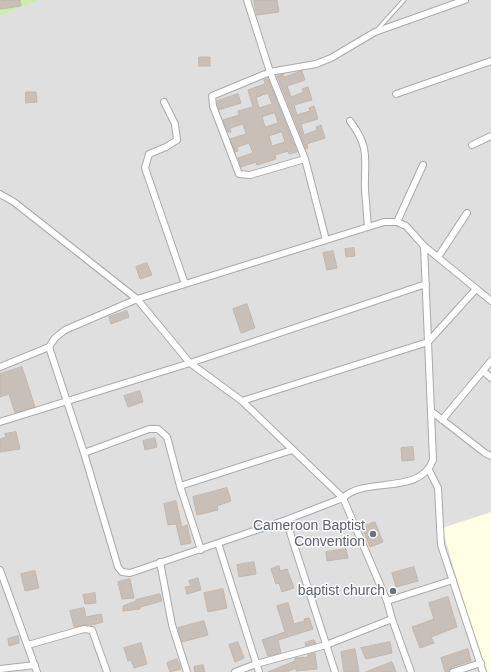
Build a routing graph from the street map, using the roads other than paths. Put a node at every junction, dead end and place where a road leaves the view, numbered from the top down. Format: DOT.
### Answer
graph roads {
  1 [pos="247,0"];
  2 [pos="404,0"];
  3 [pos="465,0"];
  4 [pos="375,32"];
  5 [pos="491,61"];
  6 [pos="270,72"];
  7 [pos="396,94"];
  8 [pos="164,102"];
  9 [pos="350,121"];
  10 [pos="491,136"];
  11 [pos="472,145"];
  12 [pos="305,159"];
  13 [pos="422,165"];
  14 [pos="0,194"];
  15 [pos="467,213"];
  16 [pos="397,222"];
  17 [pos="368,227"];
  18 [pos="326,240"];
  19 [pos="424,246"];
  20 [pos="438,257"];
  21 [pos="185,284"];
  22 [pos="426,284"];
  23 [pos="476,288"];
  24 [pos="137,299"];
  25 [pos="491,301"];
  26 [pos="428,342"];
  27 [pos="49,347"];
  28 [pos="491,361"];
  29 [pos="190,363"];
  30 [pos="0,367"];
  31 [pos="483,371"];
  32 [pos="491,378"];
  33 [pos="67,401"];
  34 [pos="242,401"];
  35 [pos="431,411"];
  36 [pos="442,420"];
  37 [pos="0,422"];
  38 [pos="292,450"];
  39 [pos="84,453"];
  40 [pos="491,456"];
  41 [pos="429,470"];
  42 [pos="180,486"];
  43 [pos="343,498"];
  44 [pos="286,520"];
  45 [pos="218,543"];
  46 [pos="202,550"];
  47 [pos="160,562"];
  48 [pos="0,570"];
  49 [pos="453,580"];
  50 [pos="387,601"];
  51 [pos="392,619"];
  52 [pos="28,645"];
  53 [pos="326,645"];
  54 [pos="481,663"];
  55 [pos="256,664"];
  56 [pos="35,665"];
  57 [pos="0,669"];
  58 [pos="37,672"];
  59 [pos="107,672"];
  60 [pos="187,672"];
  61 [pos="235,672"];
  62 [pos="259,672"];
  63 [pos="335,672"];
  64 [pos="411,672"];
  65 [pos="453,672"];
  66 [pos="483,672"];
  1 -- 6 [label="street"];
  2 -- 4 [label="lane"];
  3 -- 4 [label="street"];
  4 -- 6 [label="street"];
  5 -- 7 [label="street"];
  6 -- 12 [label="street"];
  6 -- 12 [label="street"];
  8 -- 21 [label="street"];
  9 -- 17 [label="street"];
  10 -- 11 [label="street"];
  12 -- 18 [label="street"];
  13 -- 16 [label="street"];
  14 -- 24 [label="street"];
  15 -- 20 [label="street"];
  16 -- 17 [label="street"];
  16 -- 19 [label="street"];
  17 -- 18 [label="street"];
  18 -- 21 [label="street"];
  19 -- 20 [label="street"];
  19 -- 22 [label="street"];
  20 -- 23 [label="street"];
  21 -- 24 [label="street"];
  22 -- 26 [label="street"];
  22 -- 29 [label="street"];
  23 -- 25 [label="street"];
  23 -- 26 [label="street"];
  24 -- 27 [label="street"];
  24 -- 29 [label="street"];
  26 -- 34 [label="street"];
  26 -- 35 [label="street"];
  27 -- 30 [label="street"];
  27 -- 33 [label="street"];
  28 -- 31 [label="street"];
  29 -- 33 [label="street"];
  29 -- 34 [label="street"];
  31 -- 32 [label="street"];
  31 -- 36 [label="street"];
  33 -- 37 [label="street"];
  33 -- 39 [label="street"];
  34 -- 38 [label="street"];
  35 -- 36 [label="street"];
  35 -- 41 [label="street"];
  36 -- 40 [label="street"];
  38 -- 42 [label="street"];
  38 -- 43 [label="street"];
  39 -- 42 [label="street"];
  39 -- 47 [label="street"];
  41 -- 43 [label="street"];
  41 -- 49 [label="street"];
  42 -- 46 [label="street"];
  43 -- 44 [label="street"];
  43 -- 50 [label="street"];
  44 -- 45 [label="street"];
  44 -- 53 [label="street"];
  45 -- 46 [label="street"];
  45 -- 55 [label="street"];
  46 -- 47 [label="street"];
  47 -- 60 [label="street"];
  48 -- 52 [label="street"];
  49 -- 50 [label="street"];
  49 -- 54 [label="street"];
  50 -- 51 [label="street"];
  51 -- 53 [label="street"];
  51 -- 64 [label="street"];
  52 -- 56 [label="street"];
  52 -- 59 [label="street"];
  53 -- 55 [label="street"];
  53 -- 63 [label="street"];
  54 -- 65 [label="street"];
  54 -- 66 [label="street"];
  55 -- 61 [label="street"];
  55 -- 62 [label="street"];
  56 -- 57 [label="street"];
  56 -- 58 [label="street"];
}
